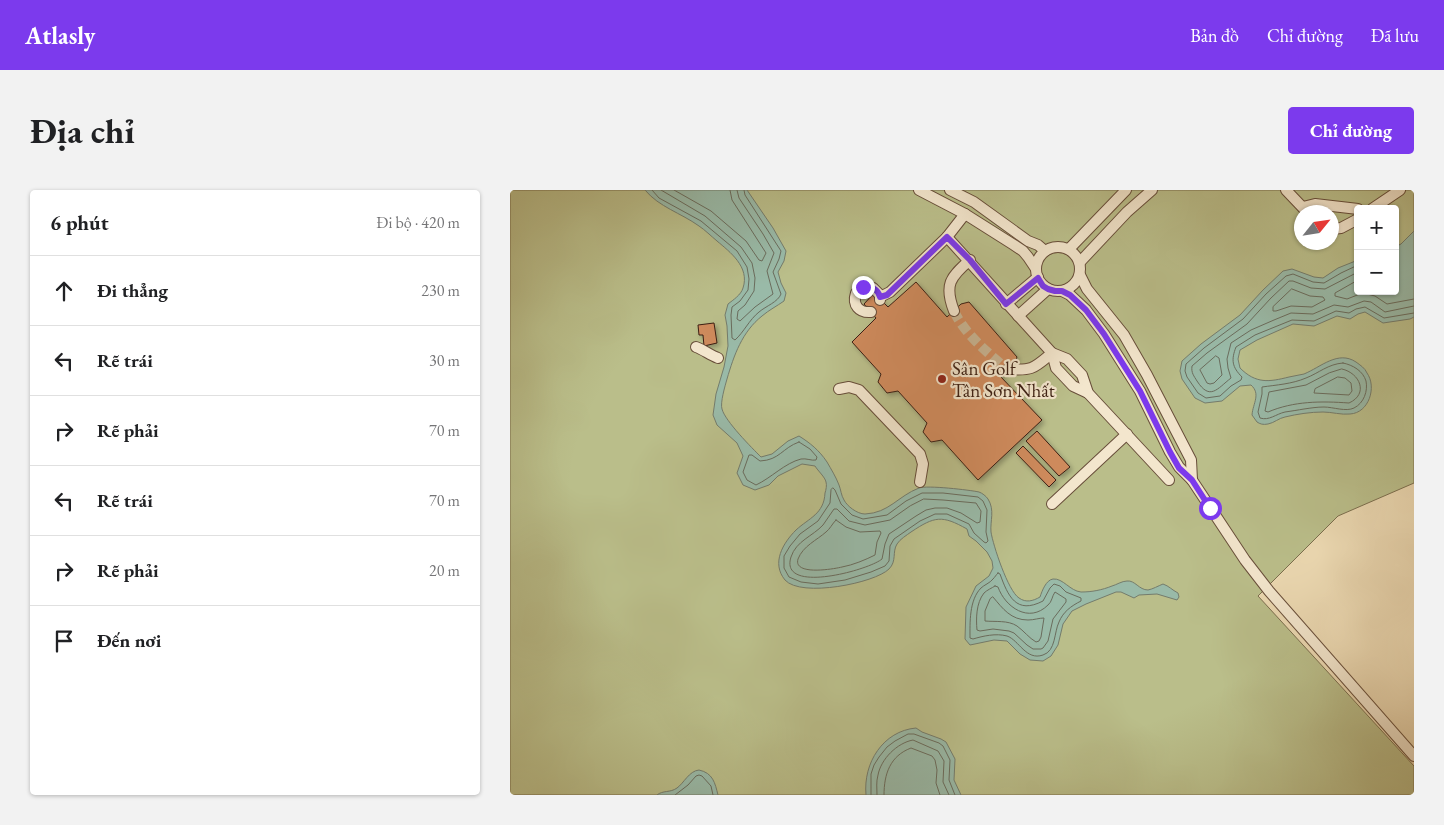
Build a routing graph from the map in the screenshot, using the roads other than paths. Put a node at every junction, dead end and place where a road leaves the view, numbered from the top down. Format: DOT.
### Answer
graph roads {
  1 [pos="919,190"];
  2 [pos="950,190"];
  3 [pos="1126,190"];
  4 [pos="1152,190"];
  5 [pos="1286,190"];
  6 [pos="1400,190"];
  7 [pos="933,193"];
  8 [pos="1115,200"];
  9 [pos="1300,205"];
  10 [pos="1378,205"];
  11 [pos="1339,207"];
  12 [pos="1354,209"];
  13 [pos="1127,212"];
  14 [pos="965,214"];
  15 [pos="1354,222"];
  16 [pos="1339,228"];
  17 [pos="947,237"];
  18 [pos="1069,249"];
  19 [pos="1045,251"];
  20 [pos="970,260"];
  21 [pos="1080,262"];
  22 [pos="1037,273"];
  23 [pos="1080,275"];
  24 [pos="1048,289"];
  25 [pos="1062,291"];
  26 [pos="1006,304"];
  27 [pos="954,311"];
  28 [pos="871,312"];
  29 [pos="1018,316"];
  30 [pos="696,347"];
  31 [pos="1052,353"];
  32 [pos="718,358"];
  33 [pos="1008,369"];
  34 [pos="839,389"];
  35 [pos="1156,391"];
  36 [pos="1143,398"];
  37 [pos="1127,434"];
  38 [pos="1169,480"];
  39 [pos="1192,480"];
  40 [pos="920,482"];
  41 [pos="1052,504"];
  42 [pos="1414,756"];
  1 -- 7 [label="street"];
  2 -- 19 [label="street"];
  3 -- 8 [label="street"];
  4 -- 13 [label="street"];
  5 -- 9 [label="street"];
  6 -- 10 [label="street"];
  7 -- 14 [label="street"];
  8 -- 13 [label="street"];
  8 -- 18 [label="street"];
  11 -- 12 [label="street"];
  13 -- 21 [label="street"];
  14 -- 17 [label="street"];
  14 -- 22 [label="street"];
  15 -- 16 [label="street"];
  17 -- 20 [label="street"];
  17 -- 28 [label="street"];
  18 -- 19 [label="street"];
  18 -- 21 [label="street"];
  19 -- 22 [label="street"];
  20 -- 26 [label="street"];
  20 -- 27 [label="street"];
  21 -- 23 [label="street"];
  22 -- 24 [label="street"];
  22 -- 26 [label="street"];
  23 -- 25 [label="street"];
  23 -- 35 [label="street"];
  24 -- 25 [label="street"];
  24 -- 29 [label="street"];
  25 -- 36 [label="street"];
  26 -- 29 [label="street"];
  29 -- 31 [label="street"];
  30 -- 32 [label="street"];
  31 -- 33 [label="street"];
  31 -- 37 [label="street"];
  34 -- 40 [label="street"];
  35 -- 36 [label="street"];
  35 -- 39 [label="street"];
  36 -- 39 [label="street"];
  37 -- 38 [label="street"];
  37 -- 41 [label="street"];
  39 -- 42 [label="street"];
}
